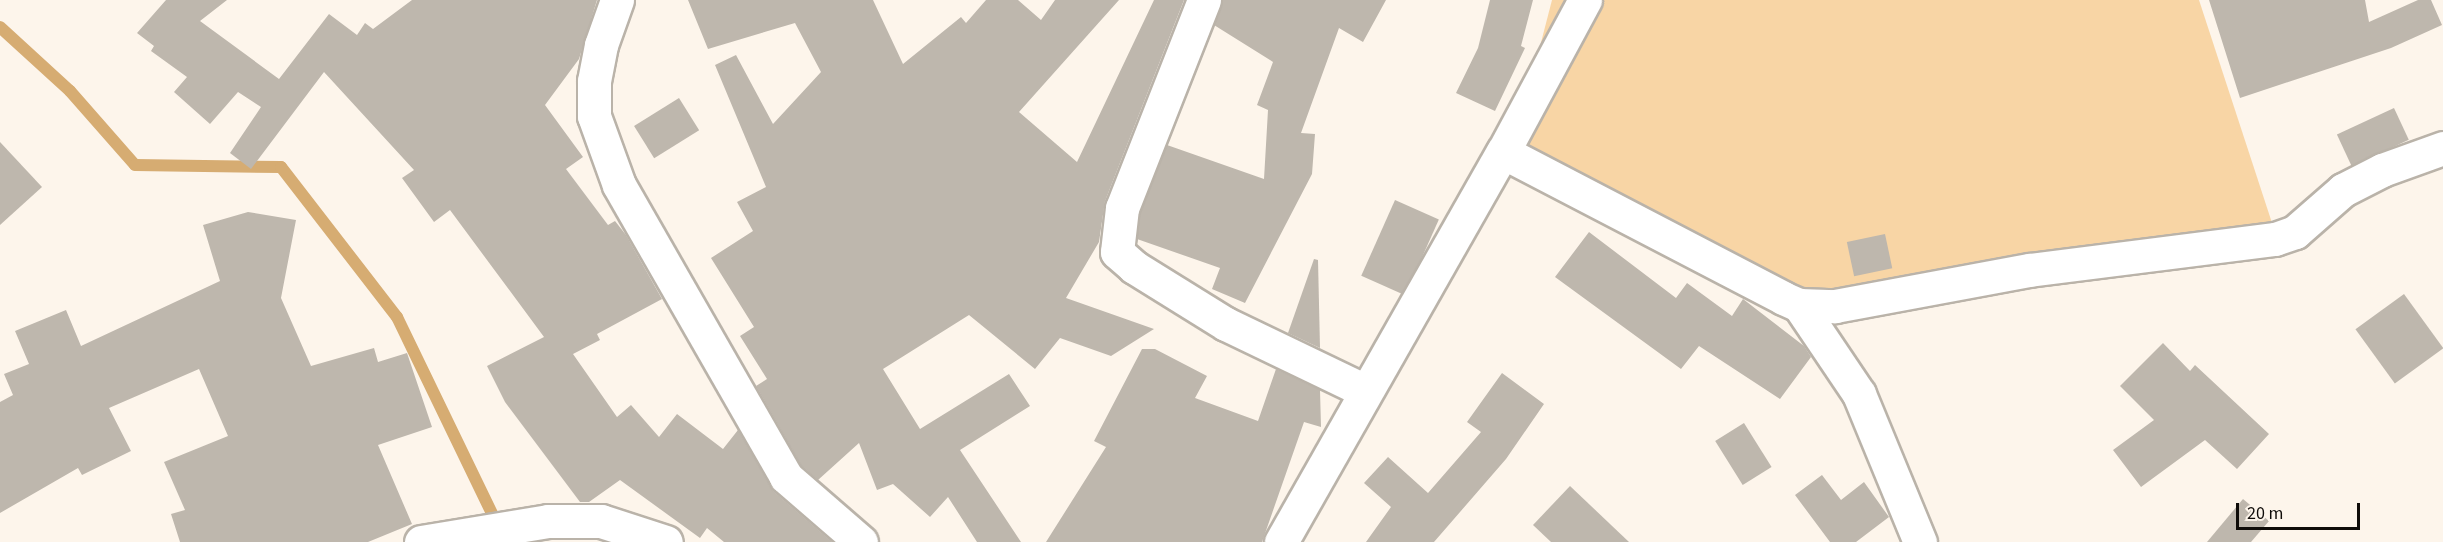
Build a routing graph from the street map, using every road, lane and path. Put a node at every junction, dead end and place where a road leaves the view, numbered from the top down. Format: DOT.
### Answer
graph roads {
  1 [pos="617,0"];
  2 [pos="1204,0"];
  3 [pos="1584,0"];
  4 [pos="2443,148"];
  5 [pos="1503,152"];
  6 [pos="1799,305"];
  7 [pos="1365,391"];
  8 [pos="421,542"];
  9 [pos="666,542"];
  10 [pos="861,542"];
  11 [pos="1281,542"];
  12 [pos="1920,542"];
  1 -- 10 [label="street"];
  2 -- 7 [label="street"];
  3 -- 5 [label="street"];
  4 -- 6 [label="street"];
  5 -- 6 [label="street"];
  5 -- 7 [label="street"];
  6 -- 12 [label="street"];
  7 -- 11 [label="street"];
  8 -- 9 [label="street"];
}
